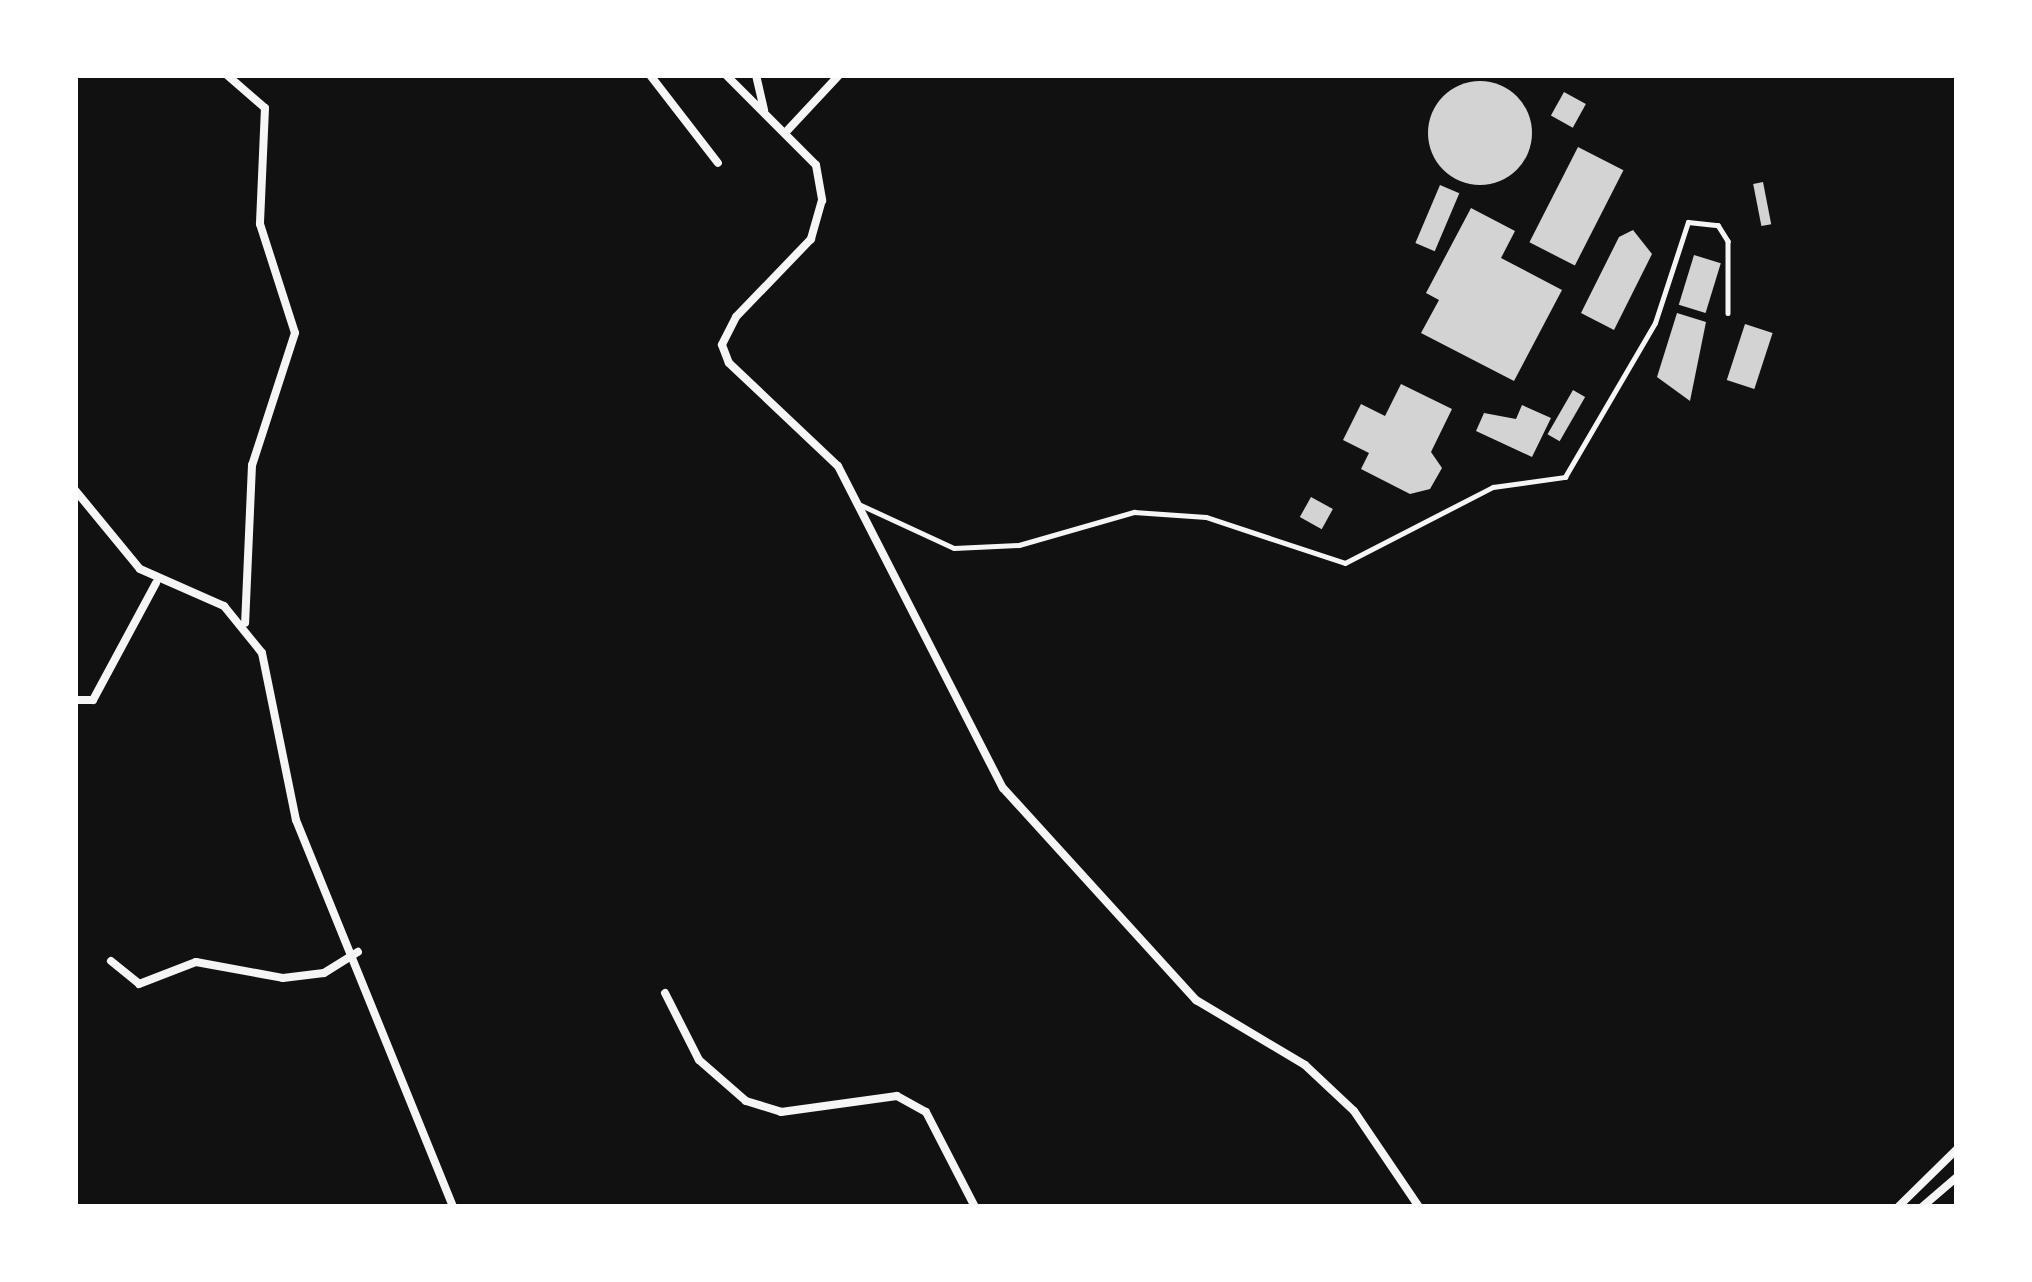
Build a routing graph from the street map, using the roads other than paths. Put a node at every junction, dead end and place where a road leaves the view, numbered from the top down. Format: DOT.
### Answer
graph roads {
  1 [pos="227,75"];
  2 [pos="650,75"];
  3 [pos="726,75"];
  4 [pos="756,75"];
  5 [pos="839,75"];
  6 [pos="765,111"];
  7 [pos="785,133"];
  8 [pos="718,163"];
  9 [pos="1728,313"];
  10 [pos="75,490"];
  11 [pos="856,502"];
  12 [pos="156,583"];
  13 [pos="245,624"];
  14 [pos="75,700"];
  15 [pos="358,952"];
  16 [pos="111,961"];
  17 [pos="665,993"];
  18 [pos="1957,1149"];
  19 [pos="1957,1178"];
  20 [pos="453,1207"];
  21 [pos="975,1207"];
  22 [pos="1419,1207"];
  23 [pos="1898,1207"];
  24 [pos="1922,1207"];
  1 -- 13 [label="street"];
  2 -- 8 [label="street"];
  3 -- 6 [label="street"];
  4 -- 6 [label="street"];
  5 -- 7 [label="street"];
  6 -- 7 [label="street"];
  7 -- 11 [label="street"];
  9 -- 11 [label="lane"];
  10 -- 12 [label="street"];
  11 -- 22 [label="street"];
  12 -- 13 [label="street"];
  12 -- 14 [label="street"];
  13 -- 15 [label="street"];
  15 -- 16 [label="street"];
  15 -- 20 [label="street"];
  17 -- 21 [label="street"];
  18 -- 23 [label="street"];
  19 -- 24 [label="street"];
}
